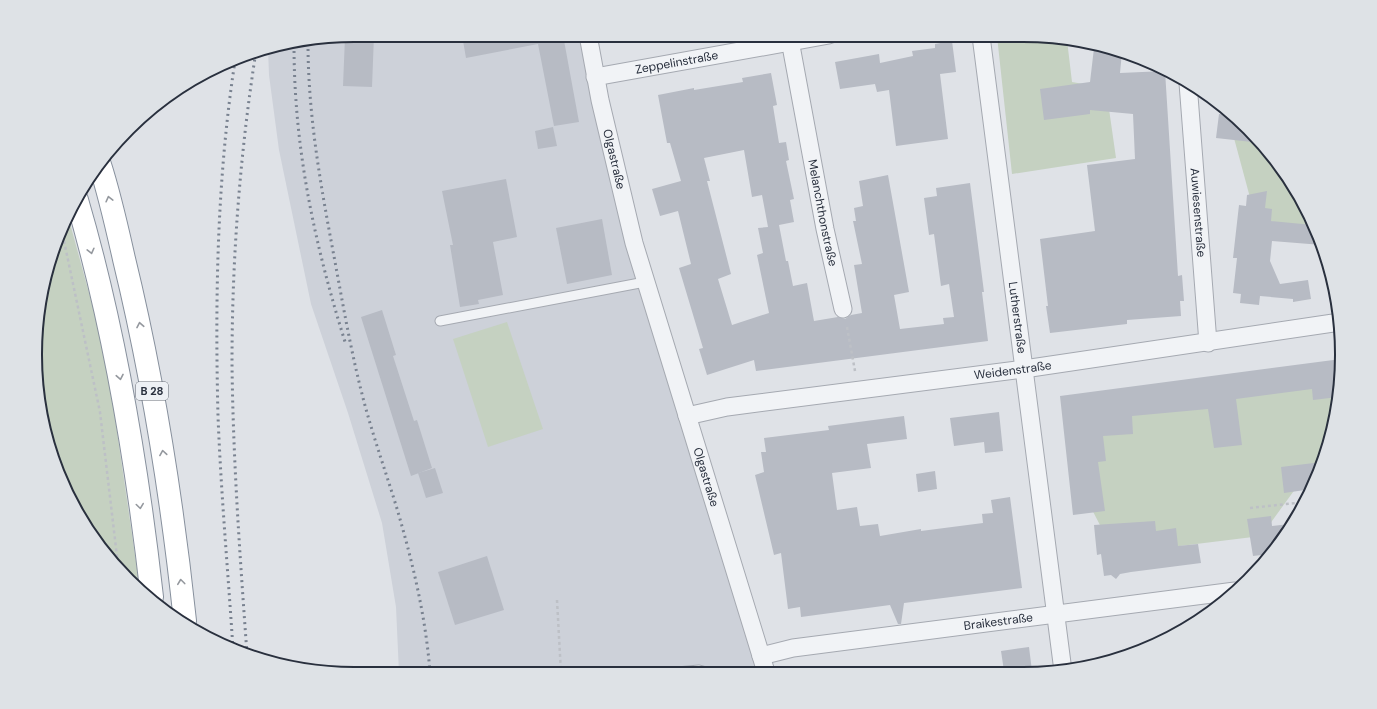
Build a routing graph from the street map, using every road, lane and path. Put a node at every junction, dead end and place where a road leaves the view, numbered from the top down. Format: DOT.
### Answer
graph roads {
  1 [pos="589,42"];
  2 [pos="775,42"];
  3 [pos="791,42"];
  4 [pos="982,42"];
  5 [pos="595,77"];
  6 [pos="1189,90"];
  7 [pos="102,172"];
  8 [pos="79,207"];
  9 [pos="64,241"];
  10 [pos="645,282"];
  11 [pos="843,309"];
  12 [pos="440,321"];
  13 [pos="1333,323"];
  14 [pos="1208,343"];
  15 [pos="1024,369"];
  16 [pos="859,390"];
  17 [pos="686,416"];
  18 [pos="1298,503"];
  19 [pos="1250,508"];
  20 [pos="117,557"];
  21 [pos="151,592"];
  22 [pos="1225,592"];
  23 [pos="557,600"];
  24 [pos="1055,614"];
  25 [pos="184,616"];
  26 [pos="761,656"];
  27 [pos="1062,664"];
  28 [pos="561,667"];
  29 [pos="764,667"];
  1 -- 5 [label="street, Olgastraße"];
  2 -- 5 [label="street, Zeppelinstraße"];
  3 -- 11 [label="street, Melanchthonstraße"];
  4 -- 15 [label="street, Lutherstraße"];
  5 -- 10 [label="street, Olgastraße"];
  6 -- 14 [label="street, Auwiesenstraße"];
  25 -- 7 [label="highway, B 28, one-way"];
  8 -- 21 [label="highway, B 28, one-way"];
  9 -- 20 [label="path"];
  10 -- 12 [label="lane"];
  10 -- 17 [label="street, Olgastraße"];
  11 -- 16 [label="path"];
  13 -- 14 [label="street, Weidenstraße"];
  14 -- 15 [label="street, Weidenstraße"];
  15 -- 16 [label="street, Weidenstraße"];
  15 -- 24 [label="street, Lutherstraße"];
  16 -- 17 [label="street, Weidenstraße"];
  17 -- 26 [label="street, Olgastraße"];
  18 -- 19 [label="path"];
  22 -- 24 [label="street, Braikestraße"];
  23 -- 28 [label="path"];
  24 -- 26 [label="street, Braikestraße"];
  24 -- 27 [label="street, Lutherstraße"];
  26 -- 29 [label="street, Olgastraße"];
}
